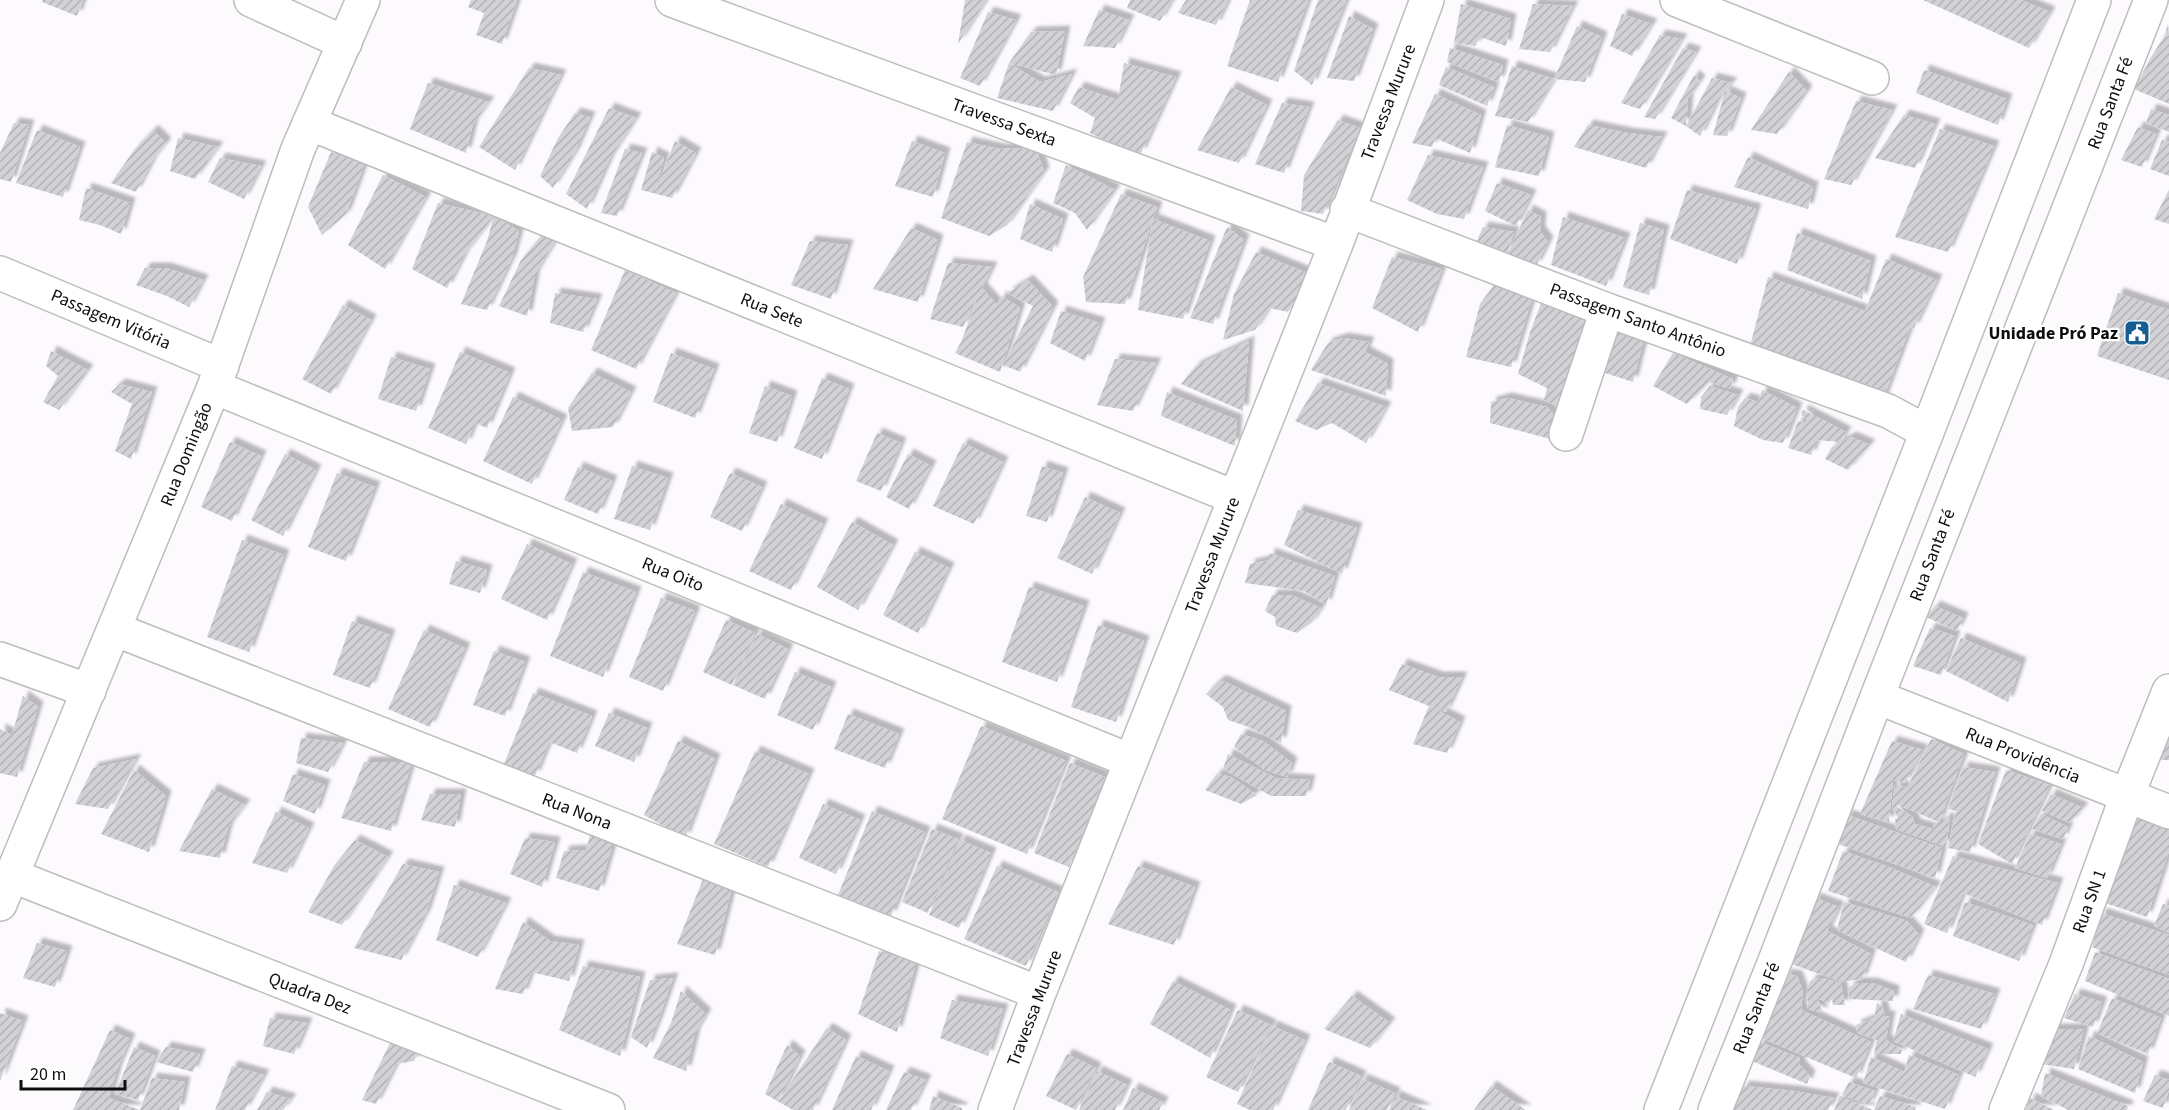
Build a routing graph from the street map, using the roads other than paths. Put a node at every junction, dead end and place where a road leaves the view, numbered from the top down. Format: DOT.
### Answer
graph roads {
  1 [pos="251,0"];
  2 [pos="363,0"];
  3 [pos="672,0"];
  4 [pos="1427,0"];
  5 [pos="1677,0"];
  6 [pos="2094,0"];
  7 [pos="2151,0"];
  8 [pos="345,43"];
  9 [pos="1872,78"];
  10 [pos="309,123"];
  11 [pos="1347,210"];
  12 [pos="1336,243"];
  13 [pos="0,273"];
  14 [pos="1607,310"];
  15 [pos="218,376"];
  16 [pos="1927,432"];
  17 [pos="1566,434"];
  18 [pos="1234,497"];
  19 [pos="114,629"];
  20 [pos="0,659"];
  21 [pos="89,691"];
  22 [pos="2169,691"];
  23 [pos="1876,697"];
  24 [pos="1131,761"];
  25 [pos="2127,796"];
  26 [pos="2169,812"];
  27 [pos="6,890"];
  28 [pos="1039,993"];
  29 [pos="608,1110"];
  30 [pos="995,1110"];
  31 [pos="1661,1110"];
  32 [pos="1715,1110"];
  33 [pos="2006,1110"];
  1 -- 8 [label="street"];
  2 -- 8 [label="street, Rua Domingão"];
  3 -- 12 [label="street, Travessa Sexta"];
  4 -- 11 [label="street, Travessa Murure"];
  5 -- 9 [label="street"];
  6 -- 16 [label="street"];
  7 -- 23 [label="street, Rua Santa Fé"];
  8 -- 10 [label="street, Rua Domingão"];
  10 -- 15 [label="street, Rua Domingão"];
  10 -- 18 [label="street, Rua Sete"];
  11 -- 12 [label="street, Travessa Murure"];
  11 -- 14 [label="street, Passagem Santo Antônio"];
  12 -- 18 [label="street, Travessa Murure"];
  13 -- 15 [label="street, Passagem Vitória"];
  14 -- 16 [label="street, Passagem Santo Antônio"];
  14 -- 17 [label="street"];
  15 -- 19 [label="street, Rua Domingão"];
  15 -- 24 [label="street, Rua Oito"];
  16 -- 31 [label="street"];
  18 -- 24 [label="street, Travessa Murure"];
  19 -- 21 [label="street, Rua Domingão"];
  19 -- 28 [label="street, Rua Nona"];
  20 -- 21 [label="street"];
  21 -- 27 [label="street, Rua Domingão"];
  22 -- 25 [label="street, Rua SN 1"];
  23 -- 25 [label="street, Rua Providência"];
  23 -- 32 [label="street, Rua Santa Fé"];
  24 -- 28 [label="street, Travessa Murure"];
  25 -- 26 [label="street, Rua Providência"];
  25 -- 33 [label="street, Rua SN 1"];
  27 -- 29 [label="street, Quadra Dez"];
  28 -- 30 [label="street, Travessa Murure"];
}
